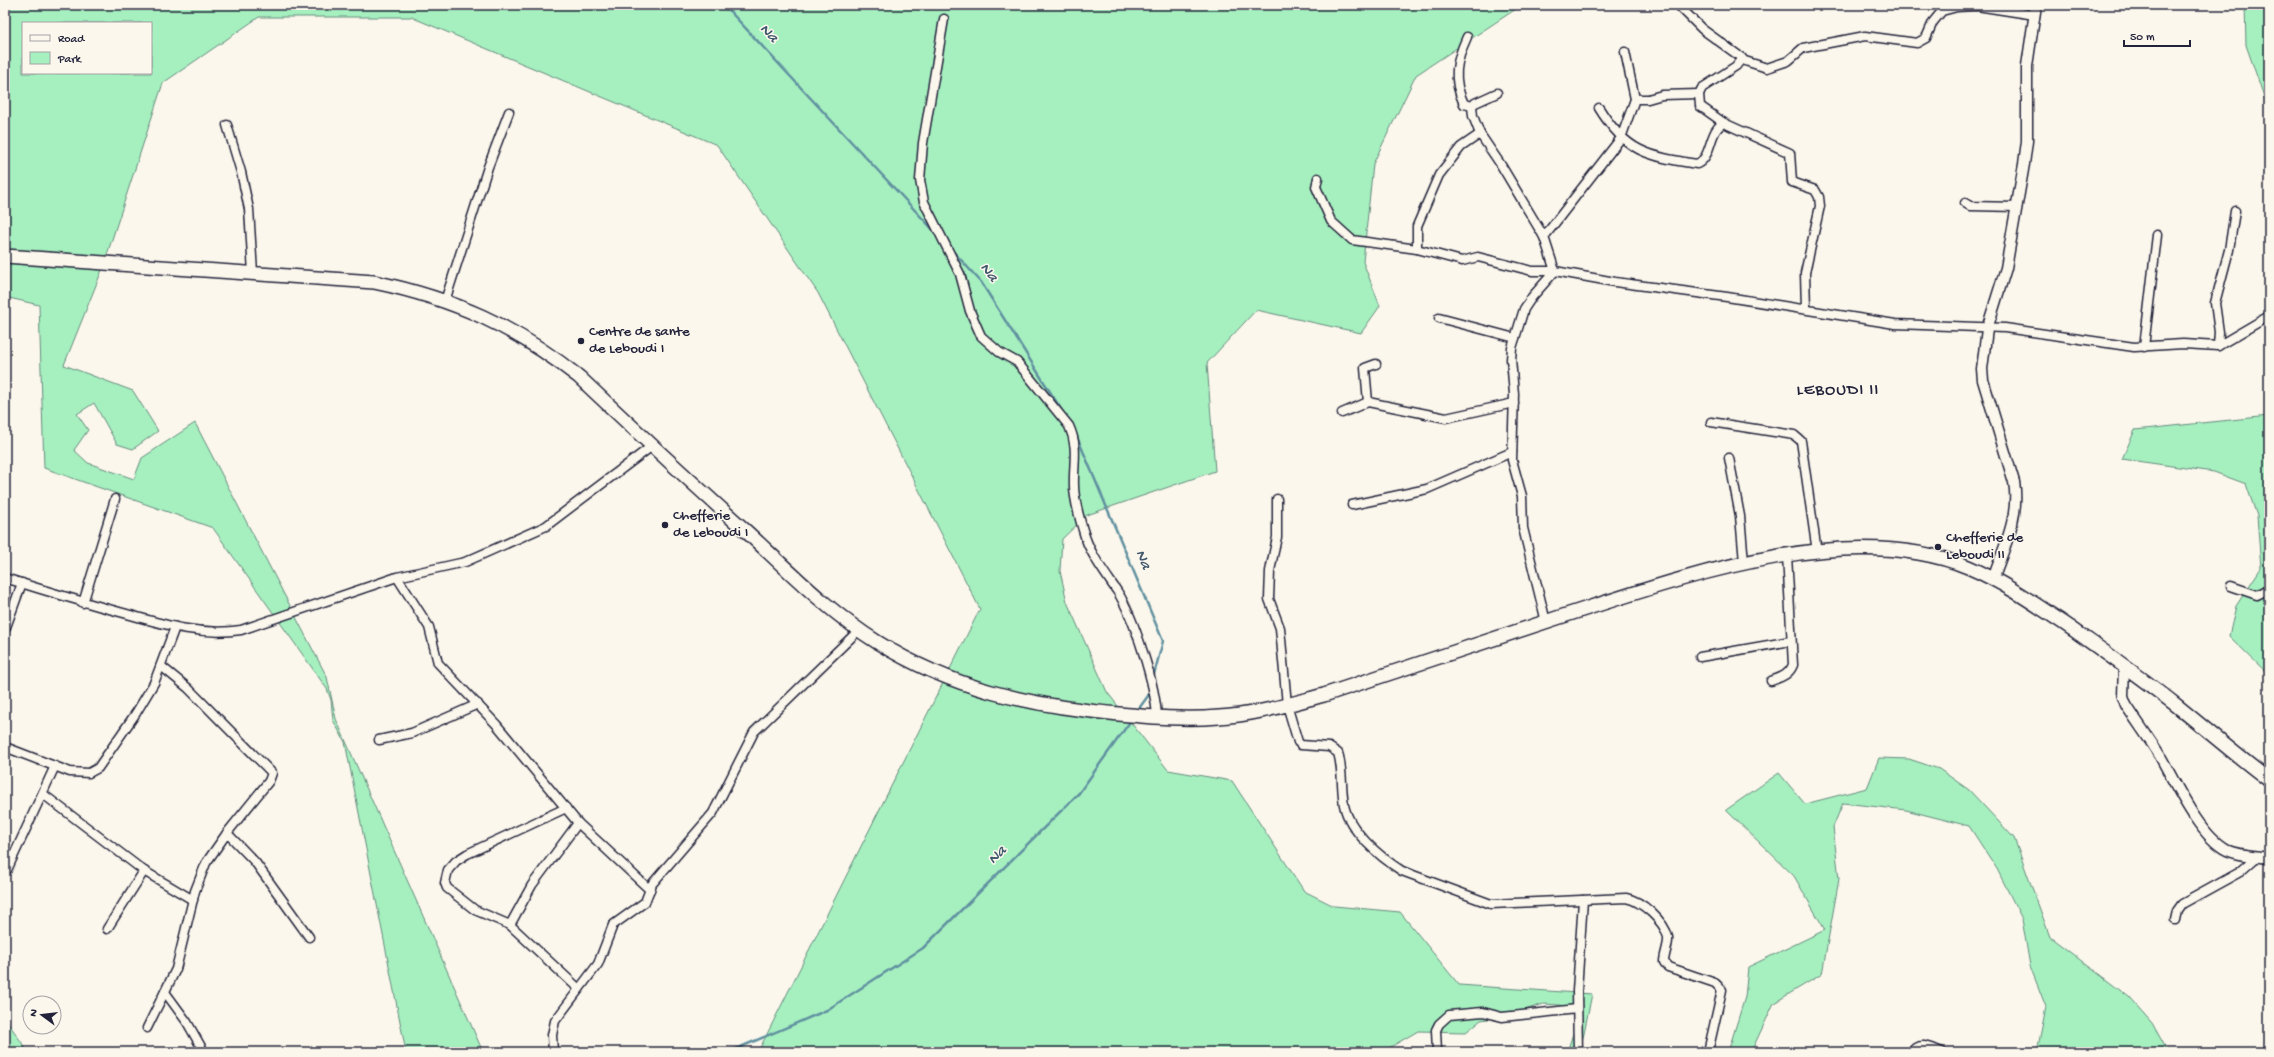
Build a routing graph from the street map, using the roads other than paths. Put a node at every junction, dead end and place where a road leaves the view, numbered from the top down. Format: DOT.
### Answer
graph roads {
  1 [pos="1678,5"];
  2 [pos="2035,10"];
  3 [pos="944,19"];
  4 [pos="1467,37"];
  5 [pos="1625,52"];
  6 [pos="1742,60"];
  7 [pos="1497,93"];
  8 [pos="1699,94"];
  9 [pos="1634,99"];
  10 [pos="1472,106"];
  11 [pos="1599,108"];
  12 [pos="509,112"];
  13 [pos="1724,123"];
  14 [pos="227,125"];
  15 [pos="1480,134"];
  16 [pos="1621,138"];
  17 [pos="1318,178"];
  18 [pos="1965,203"];
  19 [pos="2017,207"];
  20 [pos="2235,211"];
  21 [pos="2157,235"];
  22 [pos="1544,237"];
  23 [pos="1417,249"];
  24 [pos="5,256"];
  25 [pos="1555,271"];
  26 [pos="253,273"];
  27 [pos="445,301"];
  28 [pos="1806,309"];
  29 [pos="2269,316"];
  30 [pos="1439,318"];
  31 [pos="1987,328"];
  32 [pos="1515,338"];
  33 [pos="2218,346"];
  34 [pos="2144,347"];
  35 [pos="1376,364"];
  36 [pos="1368,402"];
  37 [pos="1514,403"];
  38 [pos="1342,413"];
  39 [pos="1711,422"];
  40 [pos="652,446"];
  41 [pos="1512,452"];
  42 [pos="1729,458"];
  43 [pos="115,499"];
  44 [pos="1277,499"];
  45 [pos="1352,505"];
  46 [pos="1817,552"];
  47 [pos="1786,555"];
  48 [pos="1744,562"];
  49 [pos="397,577"];
  50 [pos="5,578"];
  51 [pos="1993,579"];
  52 [pos="22,583"];
  53 [pos="2231,586"];
  54 [pos="2269,589"];
  55 [pos="83,603"];
  56 [pos="1546,622"];
  57 [pos="175,627"];
  58 [pos="5,630"];
  59 [pos="859,630"];
  60 [pos="1791,641"];
  61 [pos="1700,657"];
  62 [pos="2124,665"];
  63 [pos="161,666"];
  64 [pos="1771,681"];
  65 [pos="478,704"];
  66 [pos="1287,705"];
  67 [pos="1157,718"];
  68 [pos="379,740"];
  69 [pos="5,747"];
  70 [pos="55,766"];
  71 [pos="2269,780"];
  72 [pos="43,794"];
  73 [pos="566,808"];
  74 [pos="578,823"];
  75 [pos="227,833"];
  76 [pos="2258,856"];
  77 [pos="2269,858"];
  78 [pos="7,870"];
  79 [pos="144,871"];
  80 [pos="650,890"];
  81 [pos="193,900"];
  82 [pos="1583,900"];
  83 [pos="2175,920"];
  84 [pos="510,925"];
  85 [pos="106,929"];
  86 [pos="309,937"];
  87 [pos="579,989"];
  88 [pos="165,992"];
  89 [pos="1577,1009"];
  90 [pos="148,1028"];
  91 [pos="204,1052"];
  92 [pos="553,1052"];
  93 [pos="1438,1052"];
  94 [pos="1578,1052"];
  95 [pos="1708,1052"];
  96 [pos="1911,1052"];
  97 [pos="1942,1052"];
  1 -- 6 [label="street"];
  2 -- 6 [label="street"];
  2 -- 19 [label="street"];
  3 -- 67 [label="street"];
  4 -- 10 [label="street"];
  5 -- 9 [label="street"];
  6 -- 8 [label="street"];
  7 -- 10 [label="street"];
  8 -- 9 [label="street"];
  8 -- 13 [label="street"];
  9 -- 16 [label="street"];
  10 -- 15 [label="street"];
  11 -- 16 [label="street"];
  12 -- 27 [label="street"];
  13 -- 16 [label="street"];
  13 -- 28 [label="street"];
  14 -- 26 [label="street"];
  15 -- 22 [label="street"];
  15 -- 23 [label="street"];
  16 -- 22 [label="street"];
  17 -- 23 [label="street"];
  18 -- 19 [label="street"];
  19 -- 31 [label="street"];
  20 -- 33 [label="street"];
  21 -- 34 [label="street"];
  22 -- 25 [label="street"];
  23 -- 25 [label="street"];
  24 -- 26 [label="main road"];
  25 -- 28 [label="street"];
  25 -- 32 [label="street"];
  26 -- 27 [label="main road"];
  27 -- 40 [label="main road"];
  28 -- 31 [label="street"];
  29 -- 33 [label="street"];
  30 -- 32 [label="street"];
  31 -- 34 [label="street"];
  31 -- 51 [label="street"];
  32 -- 37 [label="street"];
  33 -- 34 [label="street"];
  35 -- 36 [label="street"];
  36 -- 37 [label="street"];
  36 -- 38 [label="street"];
  37 -- 41 [label="street"];
  39 -- 46 [label="street"];
  40 -- 49 [label="street"];
  40 -- 59 [label="main road"];
  41 -- 45 [label="street"];
  41 -- 56 [label="street"];
  42 -- 48 [label="street"];
  43 -- 55 [label="street"];
  44 -- 66 [label="street"];
  46 -- 47 [label="main road"];
  46 -- 51 [label="main road"];
  47 -- 48 [label="main road"];
  47 -- 60 [label="street"];
  48 -- 56 [label="main road"];
  49 -- 57 [label="street"];
  49 -- 65 [label="street"];
  50 -- 52 [label="street"];
  51 -- 62 [label="main road"];
  52 -- 55 [label="street"];
  52 -- 58 [label="street"];
  53 -- 54 [label="street"];
  55 -- 57 [label="street"];
  56 -- 66 [label="main road"];
  57 -- 63 [label="street"];
  59 -- 67 [label="main road"];
  59 -- 80 [label="street"];
  60 -- 61 [label="street"];
  60 -- 64 [label="street"];
  62 -- 71 [label="main road"];
  62 -- 76 [label="street"];
  63 -- 70 [label="street"];
  63 -- 75 [label="street"];
  65 -- 68 [label="street"];
  65 -- 73 [label="street"];
  66 -- 67 [label="main road"];
  66 -- 82 [label="street"];
  69 -- 70 [label="street"];
  70 -- 72 [label="street"];
  72 -- 78 [label="street"];
  72 -- 79 [label="street"];
  73 -- 74 [label="street"];
  73 -- 84 [label="street"];
  74 -- 80 [label="street"];
  74 -- 84 [label="street"];
  75 -- 81 [label="street"];
  75 -- 86 [label="street"];
  76 -- 77 [label="street"];
  76 -- 83 [label="street"];
  79 -- 81 [label="street"];
  79 -- 85 [label="street"];
  80 -- 87 [label="street"];
  81 -- 88 [label="street"];
  82 -- 89 [label="street"];
  82 -- 95 [label="street"];
  84 -- 87 [label="street"];
  87 -- 92 [label="street"];
  88 -- 90 [label="street"];
  88 -- 91 [label="street"];
  89 -- 93 [label="street"];
  89 -- 94 [label="street"];
  96 -- 97 [label="street"];
}
